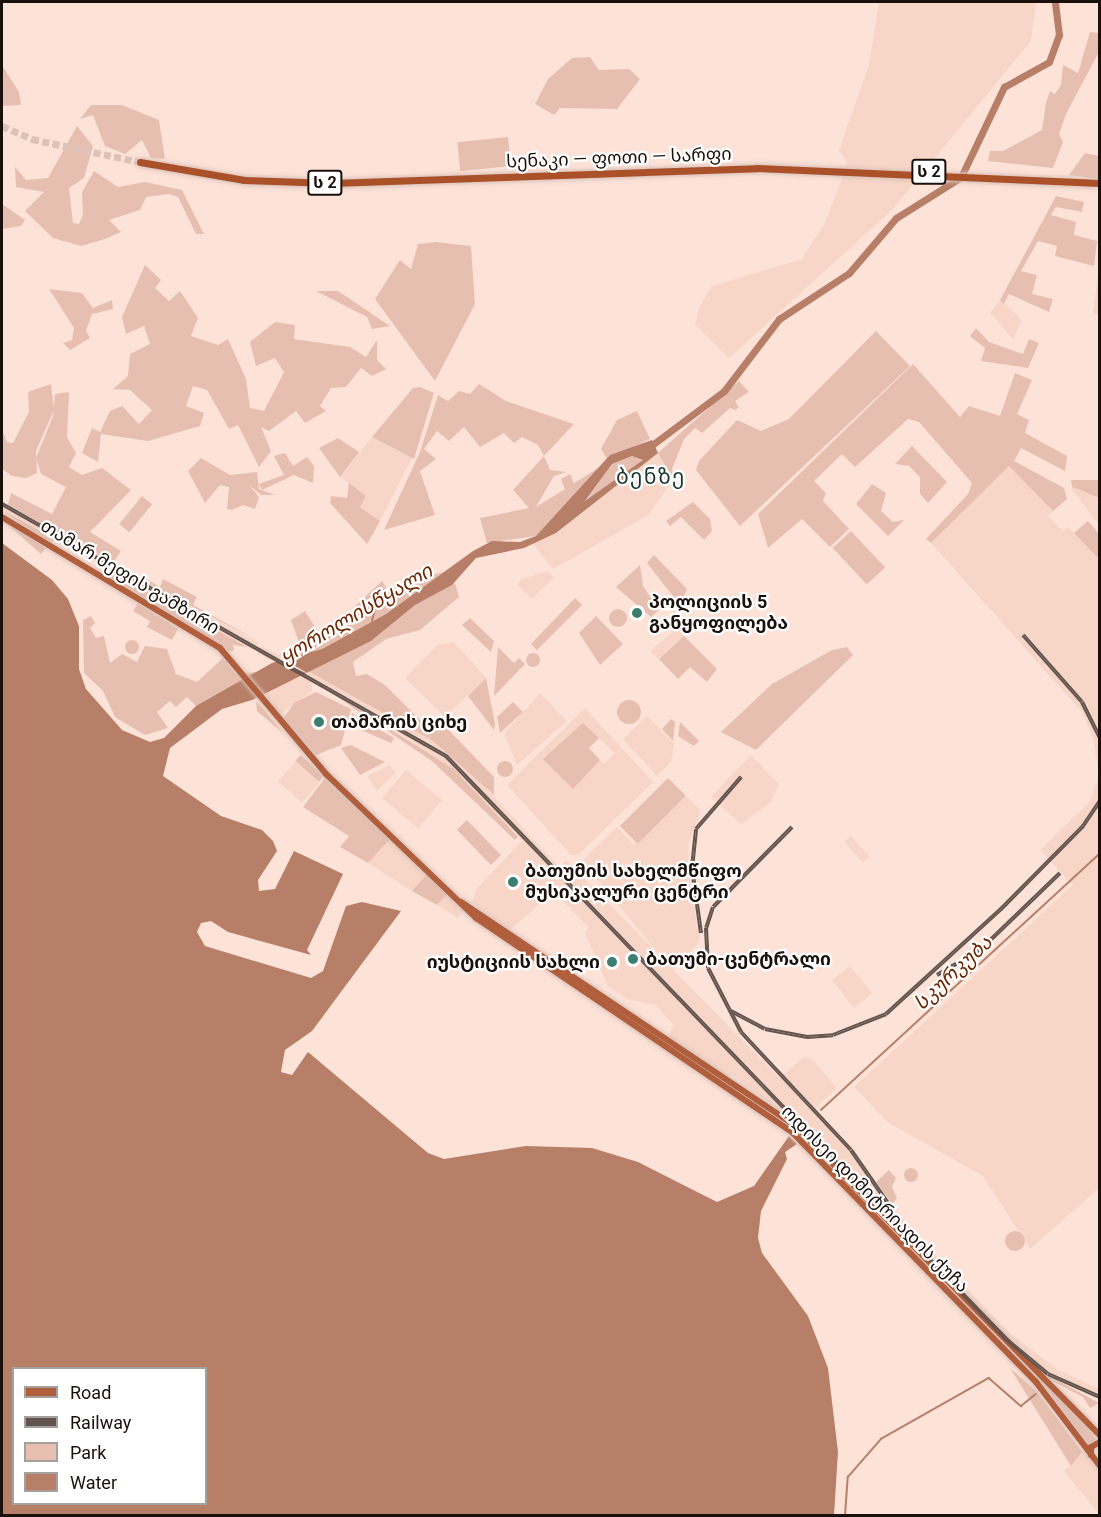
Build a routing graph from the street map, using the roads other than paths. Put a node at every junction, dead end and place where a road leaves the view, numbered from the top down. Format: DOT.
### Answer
graph roads {
  1 [pos="140,162"];
  2 [pos="1100,183"];
  3 [pos="2,517"];
  4 [pos="461,902"];
  5 [pos="557,962"];
  6 [pos="551,969"];
  7 [pos="568,970"];
  8 [pos="562,975"];
  9 [pos="1100,1435"];
  10 [pos="1100,1442"];
  11 [pos="1092,1456"];
  12 [pos="1100,1466"];
  1 -- 2 [label="highway, სენაკი — ფოთი — სარფი / ს 2"];
  3 -- 4 [label="main road, თამარ მეფის გამზირი"];
  4 -- 5 [label="main road"];
  4 -- 6 [label="main road"];
  5 -- 6 [label="main road"];
  5 -- 7 [label="main road, ოდისეი დიმიტრიადის ქუჩა"];
  6 -- 8 [label="main road, ოდისეი დიმიტრიადის ქუჩა"];
  7 -- 8 [label="main road"];
  7 -- 9 [label="main road, ოდისეი დიმიტრიადის ქუჩა"];
  8 -- 11 [label="main road, ოდისეი დიმიტრიადის ქუჩა"];
  10 -- 11 [label="main road"];
  11 -- 12 [label="main road, ოდისეი დიმიტრიადის ქუჩა"];
}
